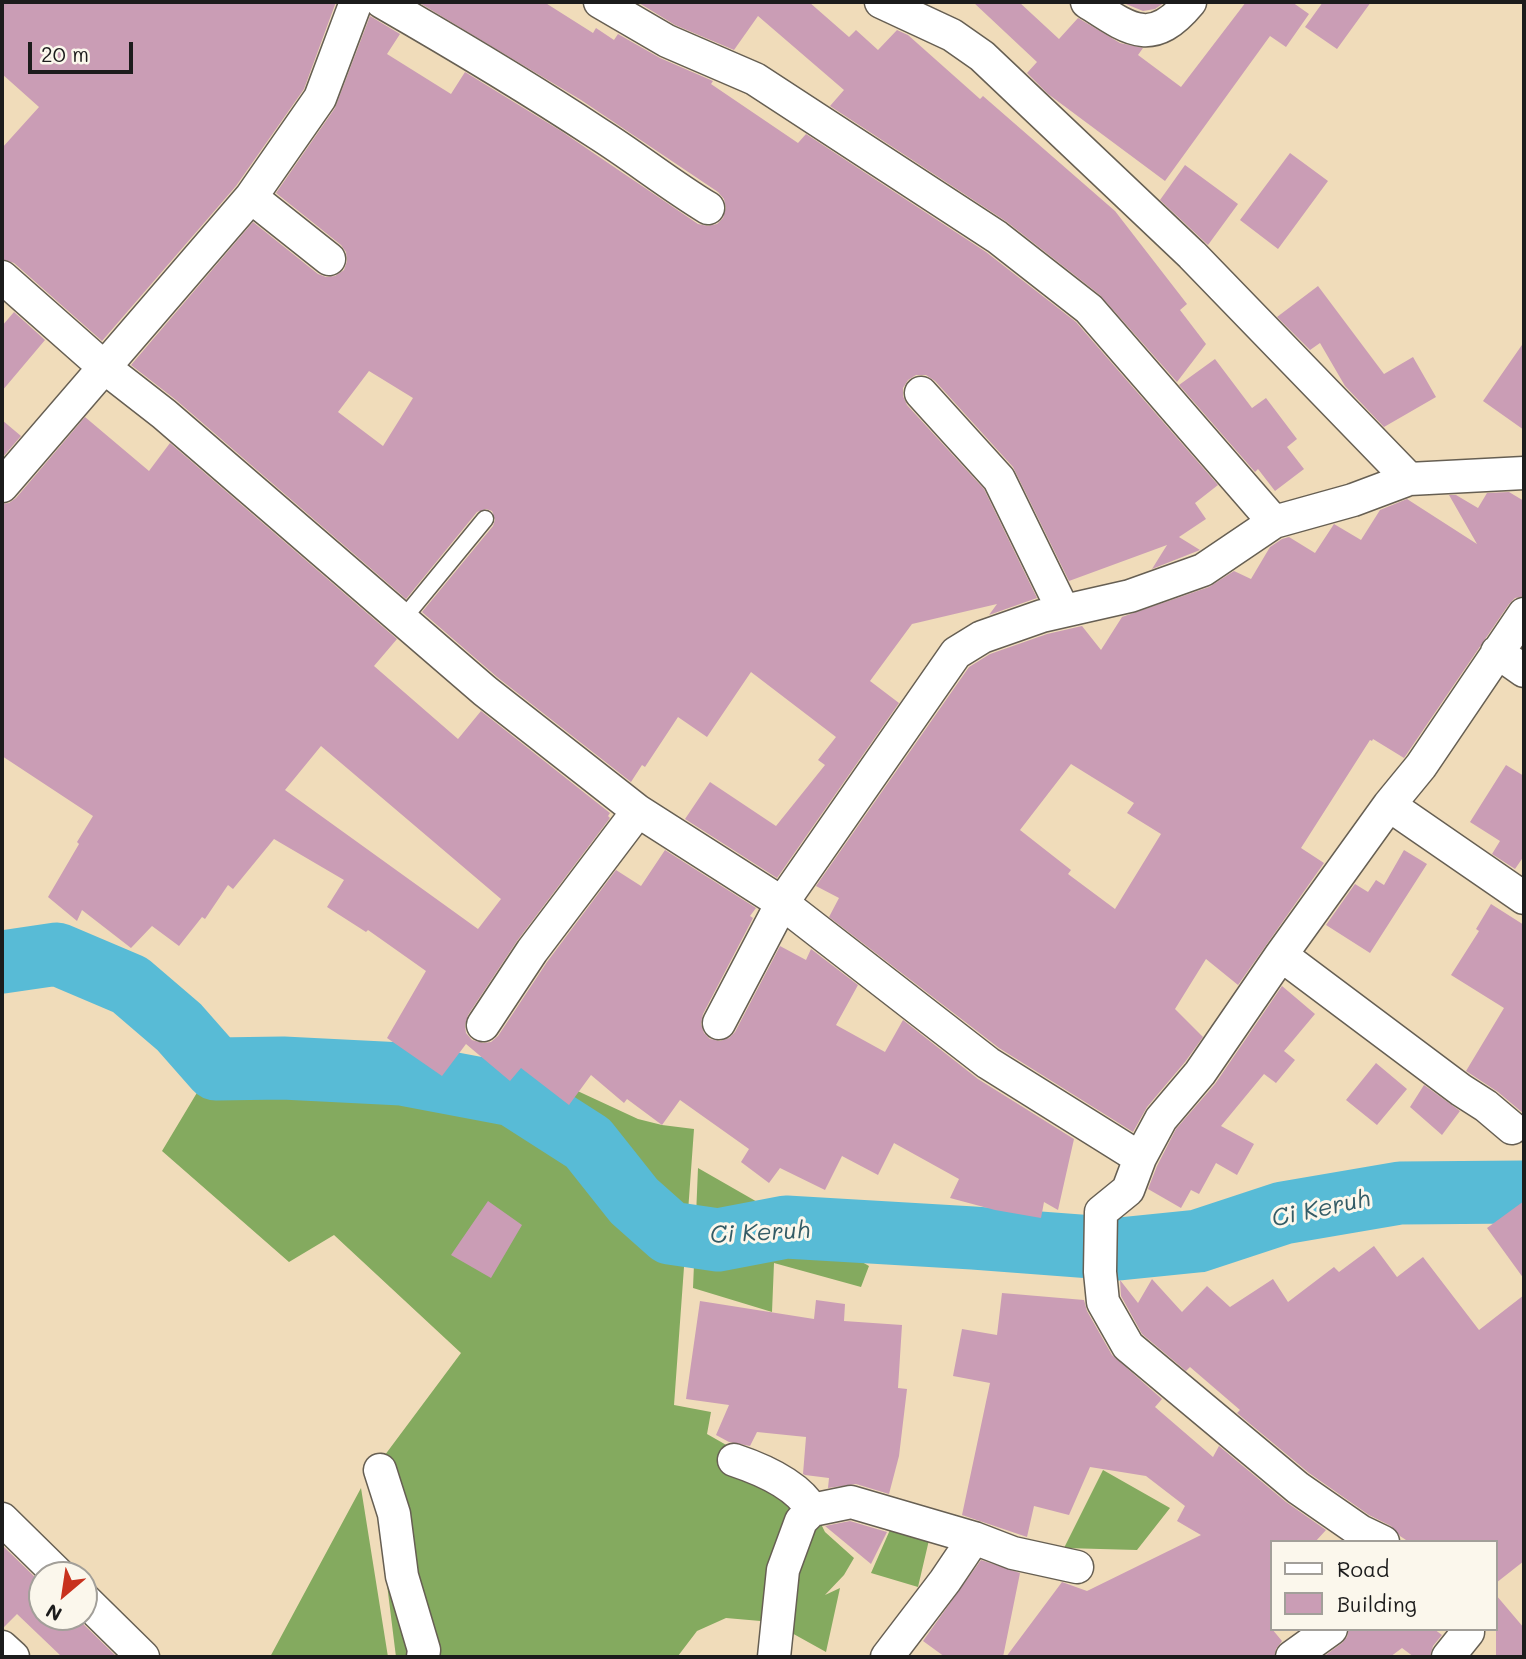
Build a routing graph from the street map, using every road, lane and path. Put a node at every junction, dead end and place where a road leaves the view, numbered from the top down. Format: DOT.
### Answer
graph roads {
  1 [pos="356,2"];
  2 [pos="382,2"];
  3 [pos="600,2"];
  4 [pos="881,2"];
  5 [pos="1087,2"];
  6 [pos="1190,2"];
  7 [pos="251,197"];
  8 [pos="708,208"];
  9 [pos="329,259"];
  10 [pos="2,277"];
  11 [pos="105,368"];
  12 [pos="921,394"];
  13 [pos="1524,474"];
  14 [pos="1409,479"];
  15 [pos="2,486"];
  16 [pos="485,519"];
  17 [pos="1274,522"];
  18 [pos="1063,610"];
  19 [pos="1524,614"];
  20 [pos="402,620"];
  21 [pos="1497,652"];
  22 [pos="1524,671"];
  23 [pos="1389,805"];
  24 [pos="638,811"];
  25 [pos="1524,898"];
  26 [pos="782,903"];
  27 [pos="1281,955"];
  28 [pos="719,1023"];
  29 [pos="483,1025"];
  30 [pos="1512,1128"];
  31 [pos="1140,1158"];
  32 [pos="734,1460"];
  33 [pos="380,1471"];
  34 [pos="812,1510"];
  35 [pos="2,1519"];
  36 [pos="974,1538"];
  37 [pos="1379,1540"];
  38 [pos="45,1561"];
  39 [pos="1077,1567"];
  40 [pos="98,1613"];
  41 [pos="1328,1631"];
  42 [pos="1468,1631"];
  43 [pos="2,1647"];
  44 [pos="13,1657"];
  45 [pos="144,1657"];
  46 [pos="423,1657"];
  47 [pos="775,1657"];
  48 [pos="887,1657"];
  49 [pos="1292,1657"];
  50 [pos="1448,1657"];
  1 -- 7 [label="street"];
  2 -- 8 [label="street"];
  3 -- 17 [label="street"];
  4 -- 14 [label="street"];
  5 -- 6 [label="street"];
  7 -- 9 [label="street"];
  7 -- 11 [label="street"];
  10 -- 11 [label="street"];
  11 -- 15 [label="street"];
  11 -- 20 [label="street"];
  12 -- 18 [label="street"];
  13 -- 14 [label="street"];
  14 -- 17 [label="street"];
  16 -- 20 [label="lane"];
  17 -- 18 [label="street"];
  18 -- 26 [label="street"];
  19 -- 21 [label="street"];
  20 -- 24 [label="street"];
  21 -- 22 [label="street"];
  21 -- 23 [label="street"];
  23 -- 25 [label="street"];
  23 -- 27 [label="street"];
  24 -- 26 [label="street"];
  24 -- 29 [label="street"];
  26 -- 28 [label="street"];
  26 -- 31 [label="street"];
  27 -- 30 [label="street"];
  27 -- 31 [label="street"];
  31 -- 37 [label="street"];
  32 -- 34 [label="street"];
  33 -- 46 [label="street"];
  34 -- 36 [label="street"];
  34 -- 47 [label="street"];
  35 -- 38 [label="street"];
  36 -- 39 [label="street"];
  36 -- 48 [label="street"];
  40 -- 45 [label="street"];
  41 -- 49 [label="street"];
  42 -- 50 [label="street"];
  43 -- 44 [label="street"];
}
